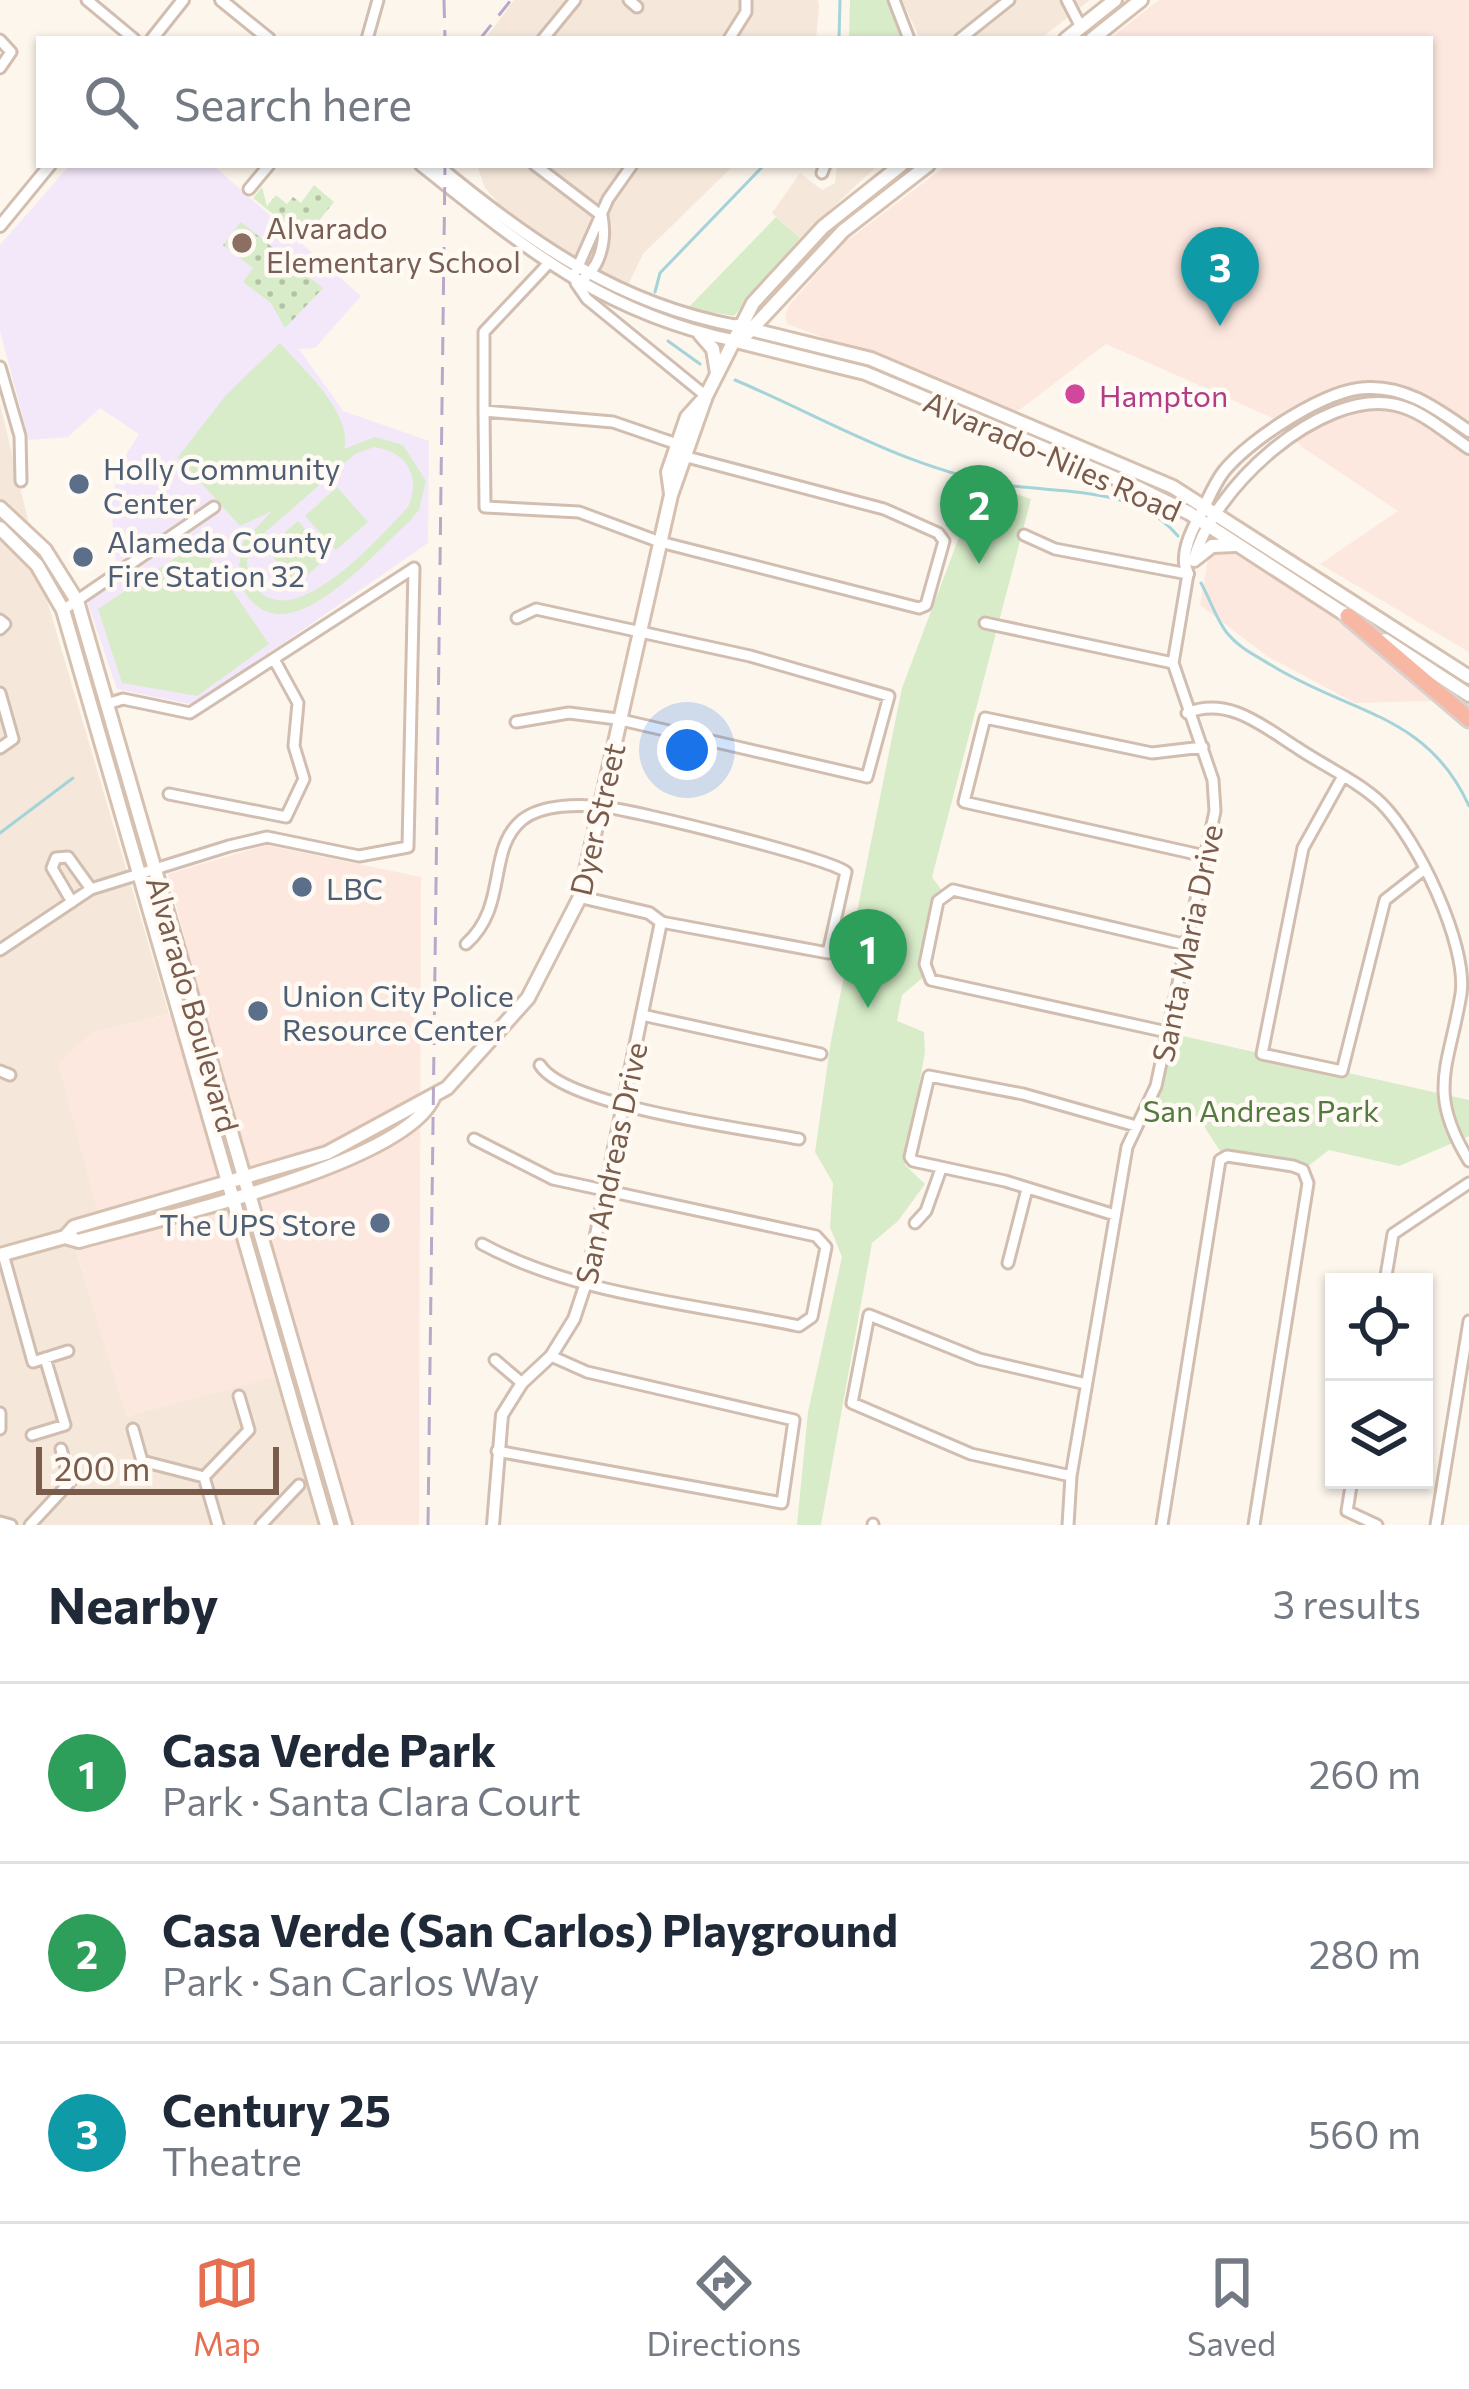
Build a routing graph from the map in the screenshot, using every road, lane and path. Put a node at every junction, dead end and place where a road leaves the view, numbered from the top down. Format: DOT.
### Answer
graph roads {
  1 [pos="87,0"];
  2 [pos="183,0"];
  3 [pos="221,0"];
  4 [pos="378,0"];
  5 [pos="575,0"];
  6 [pos="746,0"];
  7 [pos="894,0"];
  8 [pos="1010,0"];
  9 [pos="1067,0"];
  10 [pos="1115,0"];
  11 [pos="1141,0"];
  12 [pos="1081,33"];
  13 [pos="130,36"];
  14 [pos="154,36"];
  15 [pos="265,36"];
  16 [pos="368,36"];
  17 [pos="545,36"];
  18 [pos="731,36"];
  19 [pos="909,36"];
  20 [pos="964,36"];
  21 [pos="1096,36"];
  22 [pos="0,40"];
  23 [pos="0,68"];
  24 [pos="48,168"];
  25 [pos="266,168"];
  26 [pos="425,168"];
  27 [pos="441,168"];
  28 [pos="539,168"];
  29 [pos="630,168"];
  30 [pos="897,168"];
  31 [pos="924,168"];
  32 [pos="249,189"];
  33 [pos="602,216"];
  34 [pos="0,226"];
  35 [pos="547,265"];
  36 [pos="575,268"];
  37 [pos="582,280"];
  38 [pos="782,292"];
  39 [pos="737,326"];
  40 [pos="753,330"];
  41 [pos="700,334"];
  42 [pos="736,341"];
  43 [pos="835,349"];
  44 [pos="0,367"];
  45 [pos="717,375"];
  46 [pos="706,396"];
  47 [pos="484,411"];
  48 [pos="1469,431"];
  49 [pos="677,444"];
  50 [pos="1469,448"];
  51 [pos="687,457"];
  52 [pos="21,481"];
  53 [pos="671,495"];
  54 [pos="214,507"];
  55 [pos="0,508"];
  56 [pos="1212,509"];
  57 [pos="1203,523"];
  58 [pos="0,528"];
  59 [pos="1024,535"];
  60 [pos="660,542"];
  61 [pos="1237,545"];
  62 [pos="1191,567"];
  63 [pos="77,601"];
  64 [pos="63,610"];
  65 [pos="1348,616"];
  66 [pos="517,618"];
  67 [pos="985,623"];
  68 [pos="639,632"];
  69 [pos="274,662"];
  70 [pos="1173,664"];
  71 [pos="1469,676"];
  72 [pos="0,693"];
  73 [pos="1469,694"];
  74 [pos="107,704"];
  75 [pos="1187,713"];
  76 [pos="617,719"];
  77 [pos="1469,719"];
  78 [pos="516,722"];
  79 [pos="1203,747"];
  80 [pos="0,748"];
  81 [pos="1342,778"];
  82 [pos="169,794"];
  83 [pos="604,807"];
  84 [pos="286,817"];
  85 [pos="284,841"];
  86 [pos="1205,856"];
  87 [pos="154,867"];
  88 [pos="138,872"];
  89 [pos="1422,872"];
  90 [pos="91,890"];
  91 [pos="580,897"];
  92 [pos="72,902"];
  93 [pos="661,922"];
  94 [pos="466,944"];
  95 [pos="1187,945"];
  96 [pos="0,950"];
  97 [pos="642,1015"];
  98 [pos="1167,1032"];
  99 [pos="821,1054"];
  100 [pos="541,1065"];
  101 [pos="624,1105"];
  102 [pos="1136,1126"];
  103 [pos="475,1139"];
  104 [pos="800,1139"];
  105 [pos="1469,1161"];
  106 [pos="941,1168"];
  107 [pos="1469,1183"];
  108 [pos="247,1185"];
  109 [pos="1027,1189"];
  110 [pos="231,1190"];
  111 [pos="603,1193"];
  112 [pos="130,1210"];
  113 [pos="1115,1215"];
  114 [pos="915,1223"];
  115 [pos="65,1237"];
  116 [pos="86,1239"];
  117 [pos="482,1244"];
  118 [pos="2,1254"];
  119 [pos="1008,1264"];
  120 [pos="1387,1273"];
  121 [pos="586,1283"];
  122 [pos="1469,1321"];
  123 [pos="68,1351"];
  124 [pos="550,1356"];
  125 [pos="46,1358"];
  126 [pos="495,1360"];
  127 [pos="522,1383"];
  128 [pos="1086,1384"];
  129 [pos="239,1396"];
  130 [pos="0,1413"];
  131 [pos="0,1429"];
  132 [pos="133,1429"];
  133 [pos="32,1435"];
  134 [pos="61,1449"];
  135 [pos="497,1451"];
  136 [pos="1071,1476"];
  137 [pos="204,1477"];
  138 [pos="299,1485"];
  139 [pos="1351,1489"];
  140 [pos="0,1522"];
  141 [pos="11,1525"];
  142 [pos="30,1525"];
  143 [pos="218,1525"];
  144 [pos="261,1525"];
  145 [pos="327,1525"];
  146 [pos="345,1525"];
  147 [pos="494,1525"];
  148 [pos="1068,1525"];
  149 [pos="1162,1525"];
  150 [pos="1255,1525"];
  151 [pos="1377,1525"];
  152 [pos="1436,1525"];
  1 -- 13 [label="street"];
  2 -- 14 [label="street"];
  3 -- 15 [label="street"];
  4 -- 16 [label="street"];
  5 -- 17 [label="street"];
  6 -- 18 [label="street"];
  7 -- 19 [label="street"];
  8 -- 20 [label="street"];
  9 -- 12 [label="street"];
  10 -- 12 [label="main road"];
  11 -- 21 [label="main road"];
  22 -- 23 [label="street"];
  24 -- 34 [label="street"];
  25 -- 32 [label="street"];
  26 -- 35 [label="street"];
  27 -- 36 [label="street"];
  28 -- 33 [label="street"];
  29 -- 33 [label="street"];
  30 -- 39 [label="main road"];
  31 -- 38 [label="main road, Dyer Street"];
  33 -- 36 [label="street"];
  33 -- 37 [label="street"];
  35 -- 37 [label="street"];
  35 -- 47 [label="street"];
  36 -- 37 [label="street"];
  37 -- 39 [label="street"];
  37 -- 41 [label="street"];
  37 -- 46 [label="street"];
  38 -- 40 [label="main road, Dyer Street"];
  38 -- 43 [label="main road"];
  39 -- 40 [label="main road, Alvarado-Niles Road"];
  39 -- 42 [label="main road, Dyer Street"];
  40 -- 42 [label="main road, Dyer Street"];
  40 -- 43 [label="main road, Alvarado-Niles Road"];
  41 -- 42 [label="street"];
  41 -- 45 [label="main road"];
  42 -- 45 [label="main road, Dyer Street"];
  42 -- 57 [label="main road, Alvarado-Niles Road"];
  43 -- 56 [label="main road, Alvarado-Niles Road"];
  44 -- 52 [label="street"];
  45 -- 46 [label="main road, Dyer Street"];
  46 -- 49 [label="main road, Dyer Street"];
  46 -- 51 [label="main road, Dyer Street"];
  47 -- 49 [label="street"];
  47 -- 60 [label="street"];
  48 -- 56 [label="street"];
  49 -- 53 [label="main road, Dyer Street"];
  50 -- 56 [label="street"];
  51 -- 53 [label="main road, Dyer Street"];
  51 -- 60 [label="street"];
  53 -- 60 [label="main road, Dyer Street"];
  54 -- 63 [label="street"];
  55 -- 63 [label="main road, Alvarado Boulevard"];
  56 -- 57 [label="street, Santa Maria Drive"];
  56 -- 71 [label="main road, Alvarado-Niles Road"];
  57 -- 61 [label="main road, Alvarado-Niles Road"];
  57 -- 62 [label="street, Santa Maria Drive"];
  58 -- 64 [label="main road, Alvarado Boulevard"];
  59 -- 62 [label="street"];
  60 -- 68 [label="main road, Dyer Street"];
  61 -- 62 [label="main road"];
  61 -- 65 [label="main road, Alvarado-Niles Road"];
  62 -- 70 [label="street, Santa Maria Drive"];
  63 -- 64 [label="street"];
  63 -- 74 [label="main road, Alvarado Boulevard"];
  64 -- 88 [label="main road, Alvarado Boulevard"];
  65 -- 73 [label="main road, Alvarado-Niles Road"];
  65 -- 77 [label="highway"];
  66 -- 68 [label="street"];
  67 -- 70 [label="street"];
  68 -- 76 [label="main road, Dyer Street"];
  68 -- 76 [label="street"];
  69 -- 74 [label="street"];
  69 -- 84 [label="street"];
  69 -- 85 [label="street"];
  70 -- 75 [label="street, Santa Maria Drive"];
  72 -- 80 [label="street"];
  74 -- 87 [label="main road, Alvarado Boulevard"];
  75 -- 79 [label="street, Santa Maria Drive"];
  75 -- 81 [label="street"];
  76 -- 78 [label="street"];
  76 -- 83 [label="main road, Dyer Street"];
  79 -- 86 [label="street, Santa Maria Drive"];
  79 -- 86 [label="street"];
  81 -- 89 [label="street"];
  81 -- 89 [label="street"];
  82 -- 84 [label="street"];
  83 -- 91 [label="main road, Dyer Street"];
  83 -- 93 [label="street"];
  83 -- 94 [label="street"];
  84 -- 85 [label="street"];
  85 -- 87 [label="street"];
  86 -- 95 [label="street, Santa Maria Drive"];
  87 -- 88 [label="street"];
  87 -- 108 [label="main road, Alvarado Boulevard"];
  88 -- 90 [label="street"];
  88 -- 110 [label="main road, Alvarado Boulevard"];
  89 -- 105 [label="street"];
  90 -- 92 [label="street"];
  90 -- 92 [label="street"];
  91 -- 93 [label="street"];
  91 -- 108 [label="main road, Dyer Street"];
  92 -- 96 [label="street"];
  93 -- 97 [label="street, San Andreas Drive"];
  95 -- 98 [label="street, Santa Maria Drive"];
  95 -- 98 [label="street"];
  97 -- 99 [label="street"];
  97 -- 101 [label="street, San Andreas Drive"];
  98 -- 102 [label="street, Santa Maria Drive"];
  100 -- 101 [label="street"];
  101 -- 104 [label="street"];
  101 -- 111 [label="street, San Andreas Drive"];
  102 -- 106 [label="street"];
  102 -- 113 [label="street, Santa Maria Drive"];
  103 -- 111 [label="street"];
  106 -- 109 [label="street"];
  106 -- 114 [label="street"];
  107 -- 120 [label="street"];
  108 -- 110 [label="main road, Dyer Street"];
  108 -- 146 [label="main road, Alvarado Boulevard"];
  109 -- 113 [label="street"];
  109 -- 119 [label="street"];
  110 -- 112 [label="main road, Dyer Street"];
  110 -- 116 [label="main road, Dyer Street"];
  110 -- 145 [label="main road, Alvarado Boulevard"];
  111 -- 121 [label="street, San Andreas Drive"];
  111 -- 121 [label="street"];
  112 -- 115 [label="main road, Dyer Street"];
  112 -- 116 [label="main road"];
  113 -- 128 [label="street, Santa Maria Drive"];
  115 -- 116 [label="main road, Dyer Street"];
  115 -- 118 [label="main road, Dyer Street"];
  117 -- 121 [label="street"];
  118 -- 125 [label="street"];
  121 -- 124 [label="street, San Andreas Drive"];
  122 -- 152 [label="street"];
  123 -- 125 [label="street"];
  124 -- 127 [label="street, San Andreas Drive"];
  124 -- 135 [label="street"];
  125 -- 133 [label="street"];
  126 -- 127 [label="street"];
  127 -- 135 [label="street, San Andreas Drive"];
  128 -- 136 [label="street, Santa Maria Drive"];
  128 -- 136 [label="street"];
  129 -- 137 [label="street"];
  130 -- 131 [label="street"];
  132 -- 137 [label="street"];
  134 -- 142 [label="street"];
  135 -- 147 [label="street, San Andreas Drive"];
  136 -- 148 [label="street, Santa Maria Drive"];
  137 -- 143 [label="street"];
  138 -- 144 [label="street"];
  139 -- 151 [label="street"];
  140 -- 141 [label="street"];
  149 -- 150 [label="street"];
}
